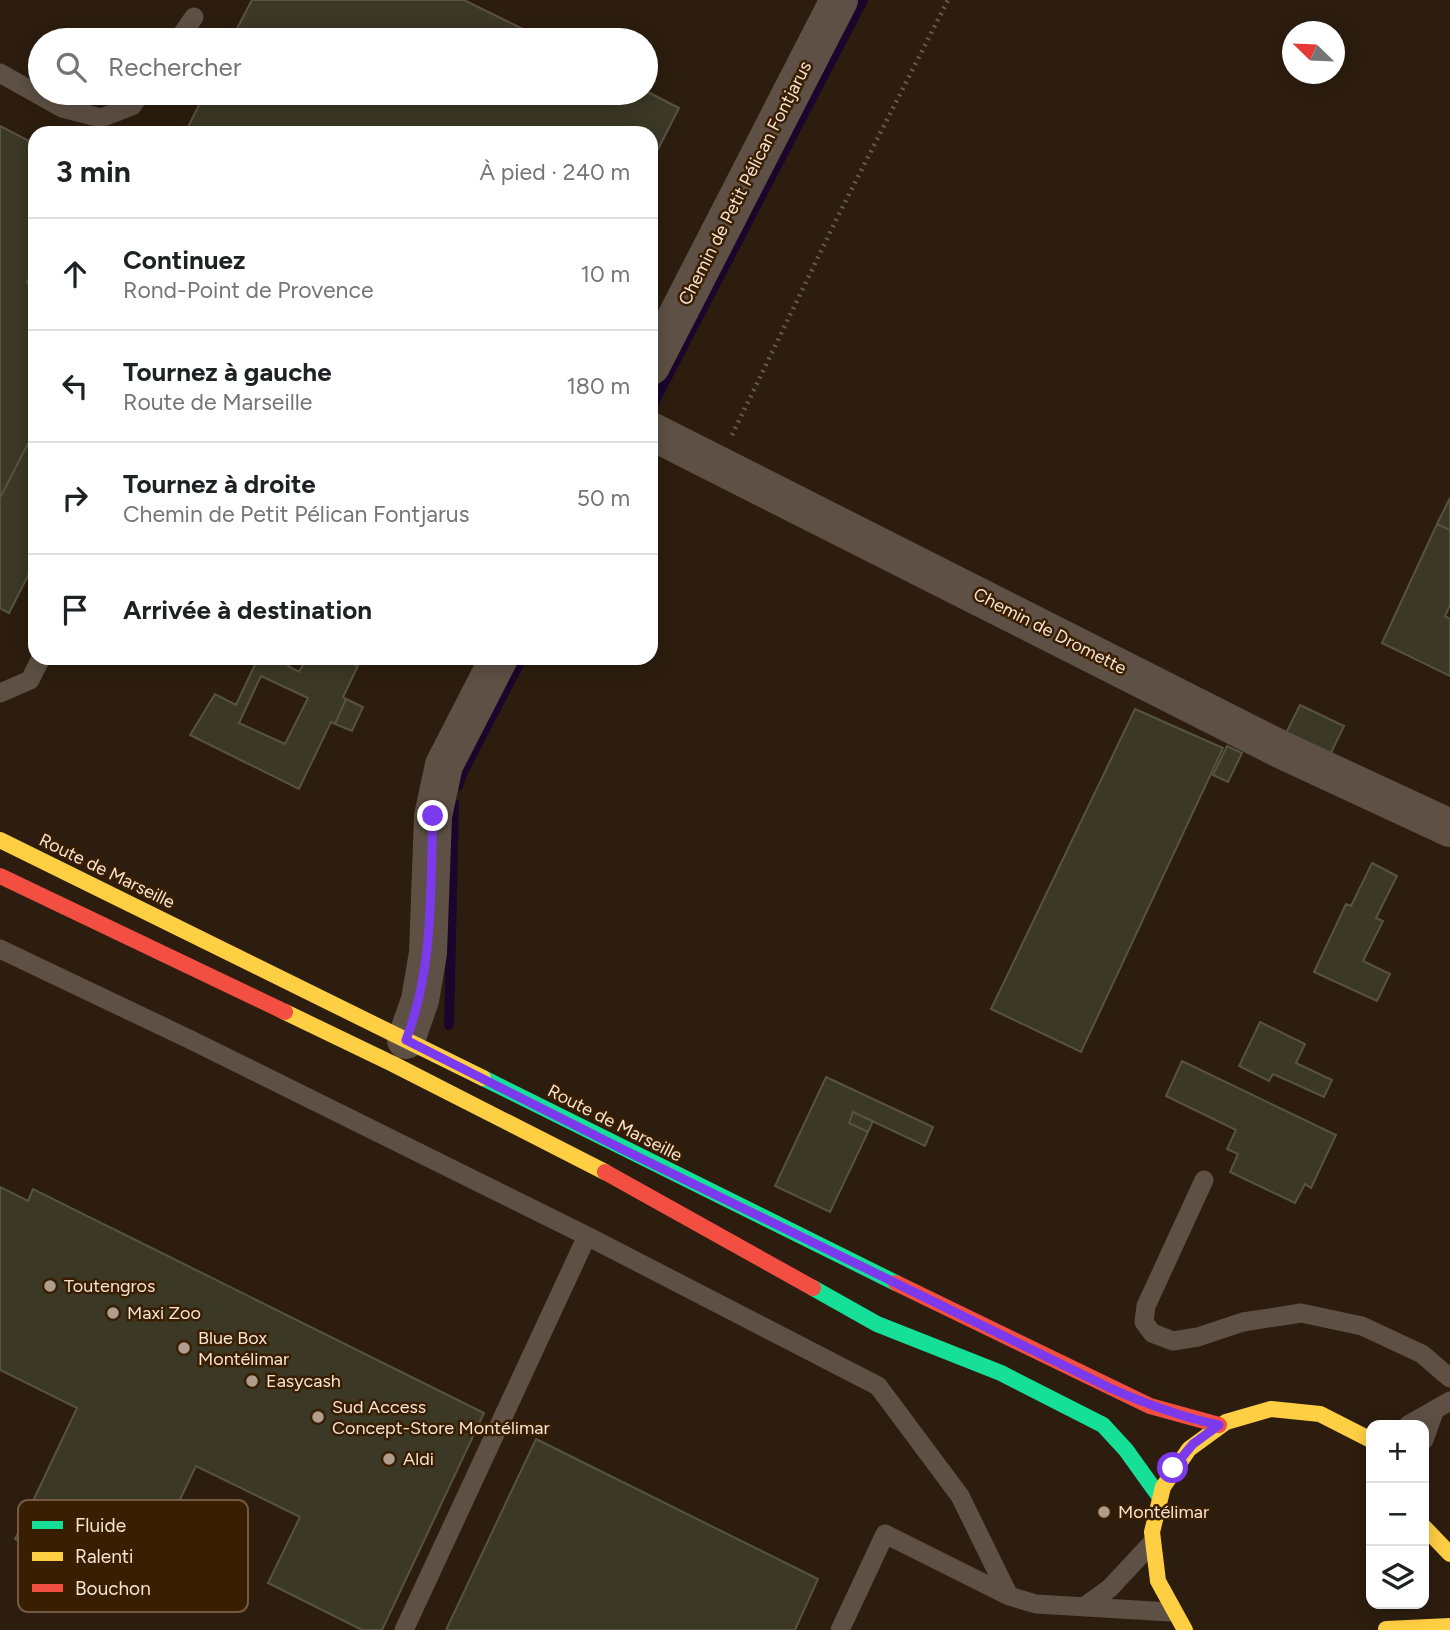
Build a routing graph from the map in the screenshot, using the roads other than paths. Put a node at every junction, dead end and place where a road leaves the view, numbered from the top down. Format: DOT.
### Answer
graph roads {
  1 [pos="839,0"];
  2 [pos="194,17"];
  3 [pos="186,28"];
  4 [pos="0,73"];
  5 [pos="28,89"];
  6 [pos="57,105"];
  7 [pos="133,105"];
  8 [pos="658,352"];
  9 [pos="658,434"];
  10 [pos="38,665"];
  11 [pos="495,665"];
  12 [pos="0,693"];
  13 [pos="1450,828"];
  14 [pos="0,840"];
  15 [pos="0,876"];
  16 [pos="0,949"];
  17 [pos="406,1040"];
  18 [pos="1204,1180"];
  19 [pos="587,1236"];
  20 [pos="1450,1378"];
  21 [pos="1442,1406"];
  22 [pos="1417,1420"];
  23 [pos="1219,1425"];
  24 [pos="1429,1431"];
  25 [pos="1366,1436"];
  26 [pos="1159,1496"];
  27 [pos="1429,1532"];
  28 [pos="1151,1544"];
  29 [pos="1450,1554"];
  30 [pos="1009,1597"];
  31 [pos="1084,1607"];
  32 [pos="1170,1612"];
  33 [pos="1397,1612"];
  34 [pos="1450,1626"];
  35 [pos="404,1630"];
  36 [pos="840,1630"];
  37 [pos="1185,1630"];
  38 [pos="1386,1630"];
  1 -- 8 [label="street, Chemin de Petit Pélican Fontjarus"];
  2 -- 3 [label="lane"];
  4 -- 5 [label="lane"];
  6 -- 7 [label="lane"];
  9 -- 13 [label="street, Chemin de Dromette"];
  10 -- 12 [label="lane"];
  11 -- 17 [label="street"];
  14 -- 17 [label="main road, Route de Marseille"];
  15 -- 26 [label="main road"];
  16 -- 19 [label="lane"];
  17 -- 23 [label="main road, Route de Marseille"];
  18 -- 20 [label="lane"];
  19 -- 30 [label="lane"];
  19 -- 35 [label="lane"];
  21 -- 22 [label="lane"];
  21 -- 24 [label="lane"];
  23 -- 25 [label="main road"];
  23 -- 26 [label="main road"];
  26 -- 28 [label="main road"];
  27 -- 29 [label="main road"];
  28 -- 31 [label="lane"];
  28 -- 32 [label="main road"];
  30 -- 31 [label="lane"];
  30 -- 36 [label="lane"];
  31 -- 32 [label="lane"];
  32 -- 37 [label="main road"];
  33 -- 38 [label="main road"];
  34 -- 38 [label="main road"];
}
